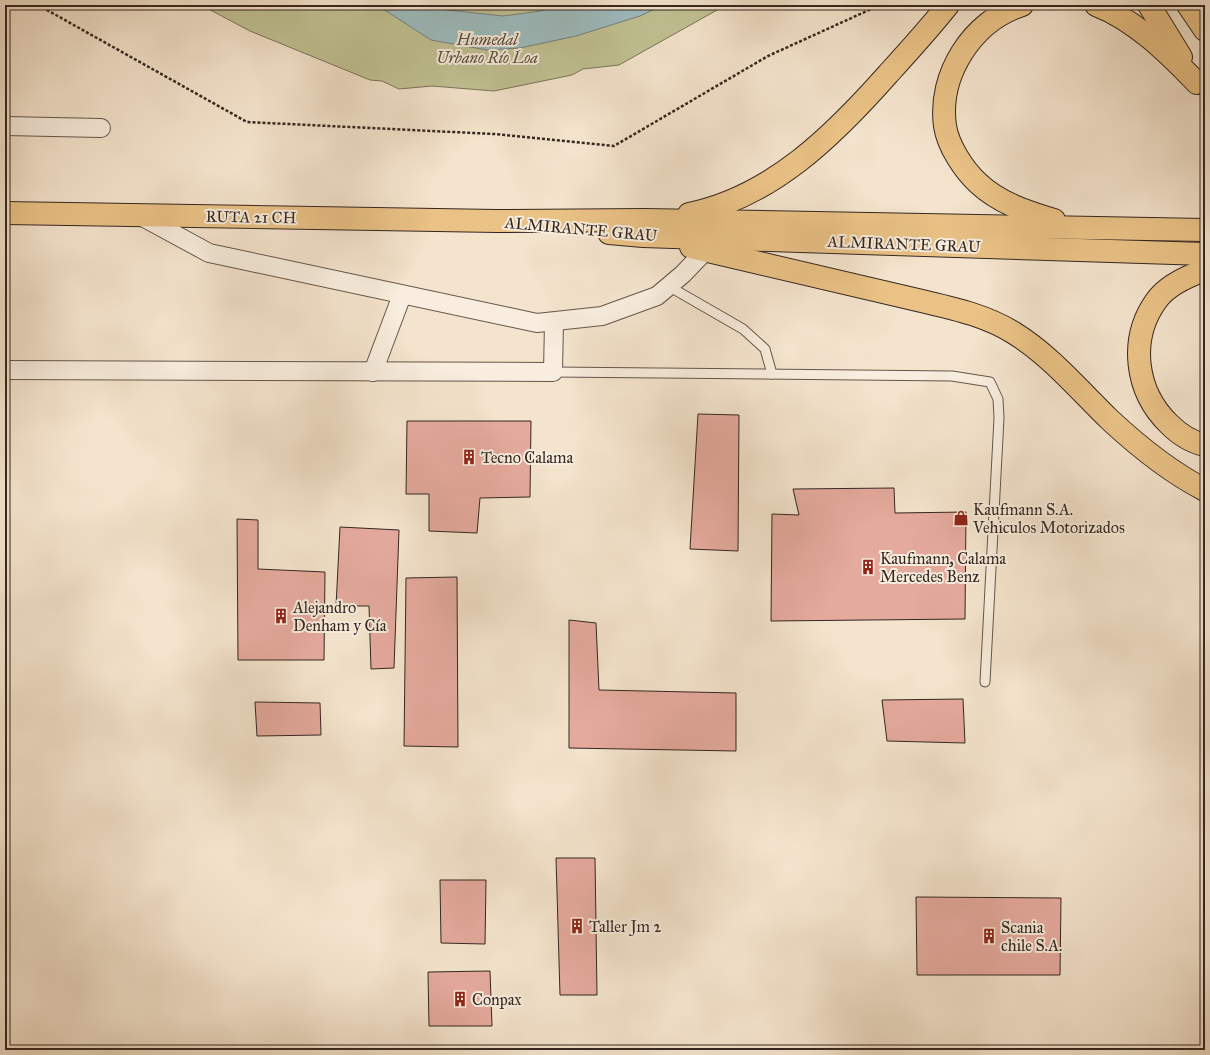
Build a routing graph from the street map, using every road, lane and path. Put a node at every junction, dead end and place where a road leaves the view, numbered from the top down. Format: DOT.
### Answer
graph roads {
  1 [pos="38,5"];
  2 [pos="876,5"];
  3 [pos="948,5"];
  4 [pos="1022,5"];
  5 [pos="1096,5"];
  6 [pos="1149,5"];
  7 [pos="1188,5"];
  8 [pos="1205,30"];
  9 [pos="1201,89"];
  10 [pos="5,126"];
  11 [pos="101,128"];
  12 [pos="5,213"];
  13 [pos="138,215"];
  14 [pos="497,221"];
  15 [pos="1078,227"];
  16 [pos="644,228"];
  17 [pos="1205,230"];
  18 [pos="705,250"];
  19 [pos="1205,254"];
  20 [pos="1205,270"];
  21 [pos="670,287"];
  22 [pos="402,295"];
  23 [pos="554,322"];
  24 [pos="5,370"];
  25 [pos="373,372"];
  26 [pos="553,372"];
  27 [pos="772,374"];
  28 [pos="1205,445"];
  29 [pos="1205,490"];
  30 [pos="985,682"];
  1 -- 2 [label="path"];
  3 -- 16 [label="highway"];
  4 -- 15 [label="highway"];
  5 -- 9 [label="highway"];
  6 -- 9 [label="highway"];
  7 -- 8 [label="highway"];
  10 -- 11 [label="street"];
  12 -- 13 [label="highway, RUTA 21 CH"];
  13 -- 14 [label="highway, RUTA 21 CH"];
  13 -- 22 [label="street"];
  14 -- 16 [label="highway, ALMIRANTE GRAU"];
  15 -- 16 [label="highway, ALMIRANTE GRAU"];
  15 -- 17 [label="highway, ALMIRANTE GRAU"];
  16 -- 18 [label="highway"];
  16 -- 19 [label="highway, ALMIRANTE GRAU"];
  18 -- 21 [label="street"];
  18 -- 29 [label="highway"];
  20 -- 28 [label="highway"];
  21 -- 23 [label="street"];
  21 -- 27 [label="lane"];
  22 -- 23 [label="street"];
  22 -- 25 [label="street"];
  23 -- 26 [label="street"];
  24 -- 25 [label="street"];
  25 -- 26 [label="street"];
  26 -- 27 [label="lane"];
  27 -- 30 [label="lane"];
}
